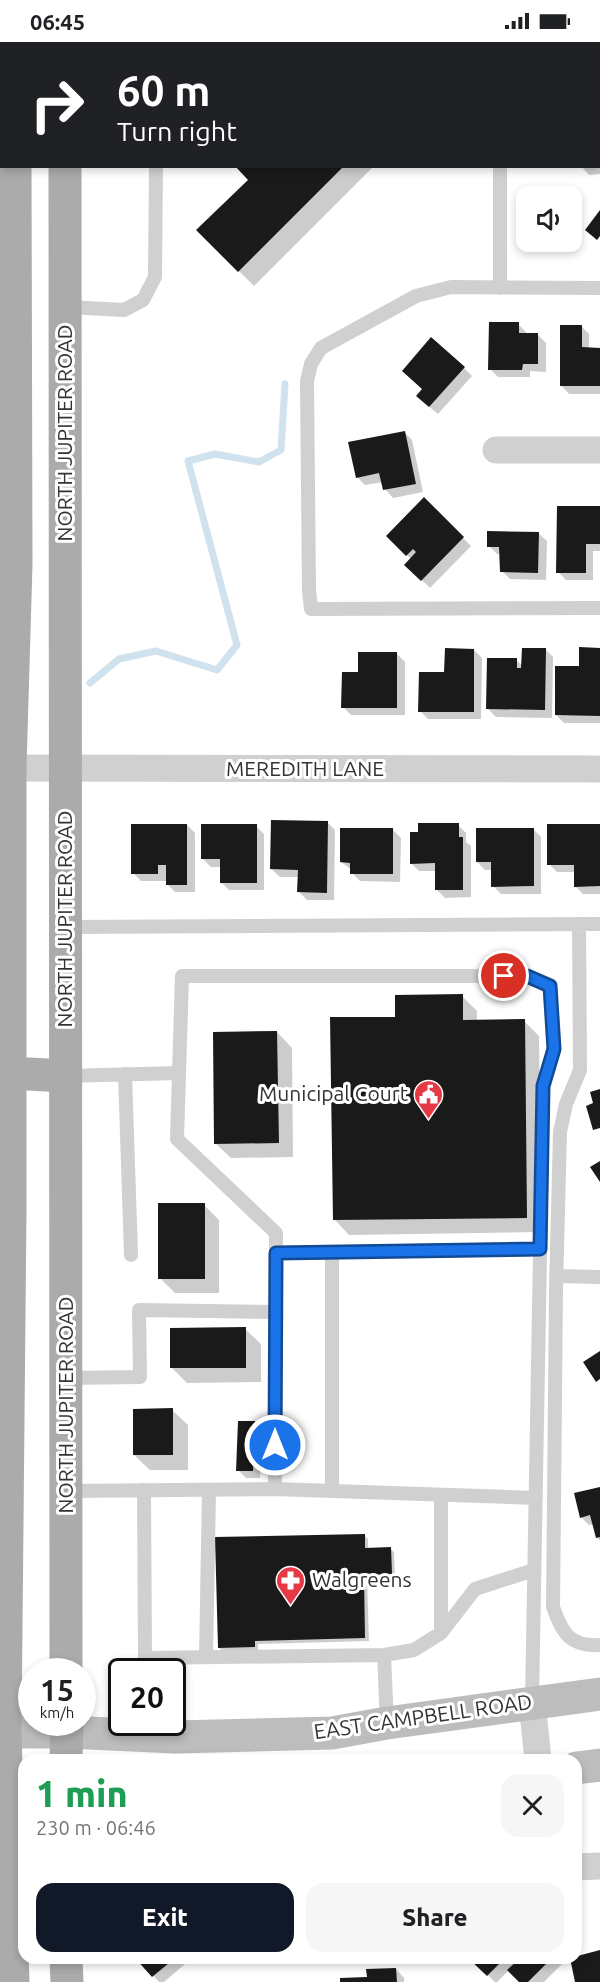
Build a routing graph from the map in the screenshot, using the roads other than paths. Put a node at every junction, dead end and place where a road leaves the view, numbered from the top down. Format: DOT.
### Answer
graph roads {
  1 [pos="65,168"];
  2 [pos="156,168"];
  3 [pos="500,168"];
  4 [pos="10,187"];
  5 [pos="500,288"];
  6 [pos="600,288"];
  7 [pos="7,307"];
  8 [pos="66,307"];
  9 [pos="8,376"];
  10 [pos="8,414"];
  11 [pos="496,450"];
  12 [pos="600,450"];
  13 [pos="8,564"];
  14 [pos="600,608"];
  15 [pos="6,688"];
  16 [pos="10,768"];
  17 [pos="600,768"];
  18 [pos="65,769"];
  19 [pos="579,924"];
  20 [pos="600,924"];
  21 [pos="65,927"];
  22 [pos="5,1073"];
  23 [pos="178,1073"];
  24 [pos="125,1074"];
  25 [pos="65,1076"];
  26 [pos="540,1249"];
  27 [pos="332,1252"];
  28 [pos="276,1253"];
  29 [pos="131,1255"];
  30 [pos="556,1276"];
  31 [pos="600,1277"];
  32 [pos="276,1312"];
  33 [pos="4,1375"];
  34 [pos="65,1378"];
  35 [pos="275,1489"];
  36 [pos="144,1490"];
  37 [pos="209,1490"];
  38 [pos="66,1491"];
  39 [pos="332,1491"];
  40 [pos="441,1495"];
  41 [pos="536,1498"];
  42 [pos="3,1546"];
  43 [pos="534,1570"];
  44 [pos="441,1633"];
  45 [pos="600,1645"];
  46 [pos="384,1655"];
  47 [pos="206,1657"];
  48 [pos="66,1658"];
  49 [pos="600,1694"];
  50 [pos="532,1702"];
  51 [pos="387,1723"];
  52 [pos="2,1732"];
  53 [pos="66,1738"];
  54 [pos="537,1754"];
  55 [pos="600,1765"];
  56 [pos="582,1767"];
  57 [pos="10,1791"];
  58 [pos="600,1866"];
  59 [pos="582,1867"];
  60 [pos="8,1961"];
  61 [pos="66,1964"];
  62 [pos="67,1982"];
  1 -- 8 [label="main road, NORTH JUPITER ROAD"];
  2 -- 8 [label="lane"];
  3 -- 5 [label="lane"];
  4 -- 7 [label="main road"];
  5 -- 6 [label="lane"];
  5 -- 14 [label="lane"];
  7 -- 8 [label="main road"];
  7 -- 9 [label="main road"];
  8 -- 18 [label="main road, NORTH JUPITER ROAD"];
  9 -- 10 [label="main road"];
  10 -- 13 [label="main road"];
  11 -- 12 [label="street"];
  13 -- 15 [label="main road"];
  15 -- 16 [label="main road"];
  16 -- 18 [label="street, MEREDITH LANE"];
  16 -- 22 [label="main road"];
  17 -- 18 [label="street, MEREDITH LANE"];
  18 -- 21 [label="main road, NORTH JUPITER ROAD"];
  19 -- 20 [label="lane"];
  19 -- 21 [label="lane"];
  19 -- 30 [label="lane"];
  21 -- 25 [label="main road, NORTH JUPITER ROAD"];
  22 -- 25 [label="main road"];
  22 -- 33 [label="main road"];
  23 -- 24 [label="lane"];
  23 -- 26 [label="lane"];
  23 -- 28 [label="lane"];
  24 -- 25 [label="lane"];
  24 -- 29 [label="lane"];
  25 -- 34 [label="main road, NORTH JUPITER ROAD"];
  26 -- 27 [label="lane"];
  26 -- 41 [label="lane"];
  27 -- 28 [label="lane"];
  27 -- 39 [label="lane"];
  28 -- 32 [label="lane"];
  30 -- 31 [label="lane"];
  30 -- 45 [label="lane"];
  32 -- 34 [label="lane"];
  32 -- 35 [label="lane"];
  33 -- 42 [label="main road"];
  34 -- 38 [label="main road, NORTH JUPITER ROAD"];
  35 -- 37 [label="lane"];
  35 -- 39 [label="lane"];
  36 -- 37 [label="lane"];
  36 -- 38 [label="lane"];
  36 -- 47 [label="lane"];
  37 -- 47 [label="lane"];
  38 -- 48 [label="main road, NORTH JUPITER ROAD"];
  39 -- 40 [label="lane"];
  40 -- 41 [label="lane"];
  40 -- 44 [label="lane"];
  41 -- 43 [label="lane"];
  42 -- 52 [label="main road"];
  43 -- 44 [label="lane"];
  43 -- 50 [label="lane"];
  44 -- 46 [label="lane"];
  46 -- 47 [label="lane"];
  46 -- 51 [label="lane"];
  49 -- 50 [label="main road, EAST CAMPBELL ROAD"];
  50 -- 51 [label="main road, EAST CAMPBELL ROAD"];
  50 -- 54 [label="street"];
  51 -- 53 [label="main road, EAST CAMPBELL ROAD"];
  52 -- 53 [label="main road, EAST CAMPBELL ROAD"];
  52 -- 57 [label="main road"];
  55 -- 56 [label="main road"];
  57 -- 60 [label="main road"];
  58 -- 59 [label="street"];
  61 -- 62 [label="main road"];
}
